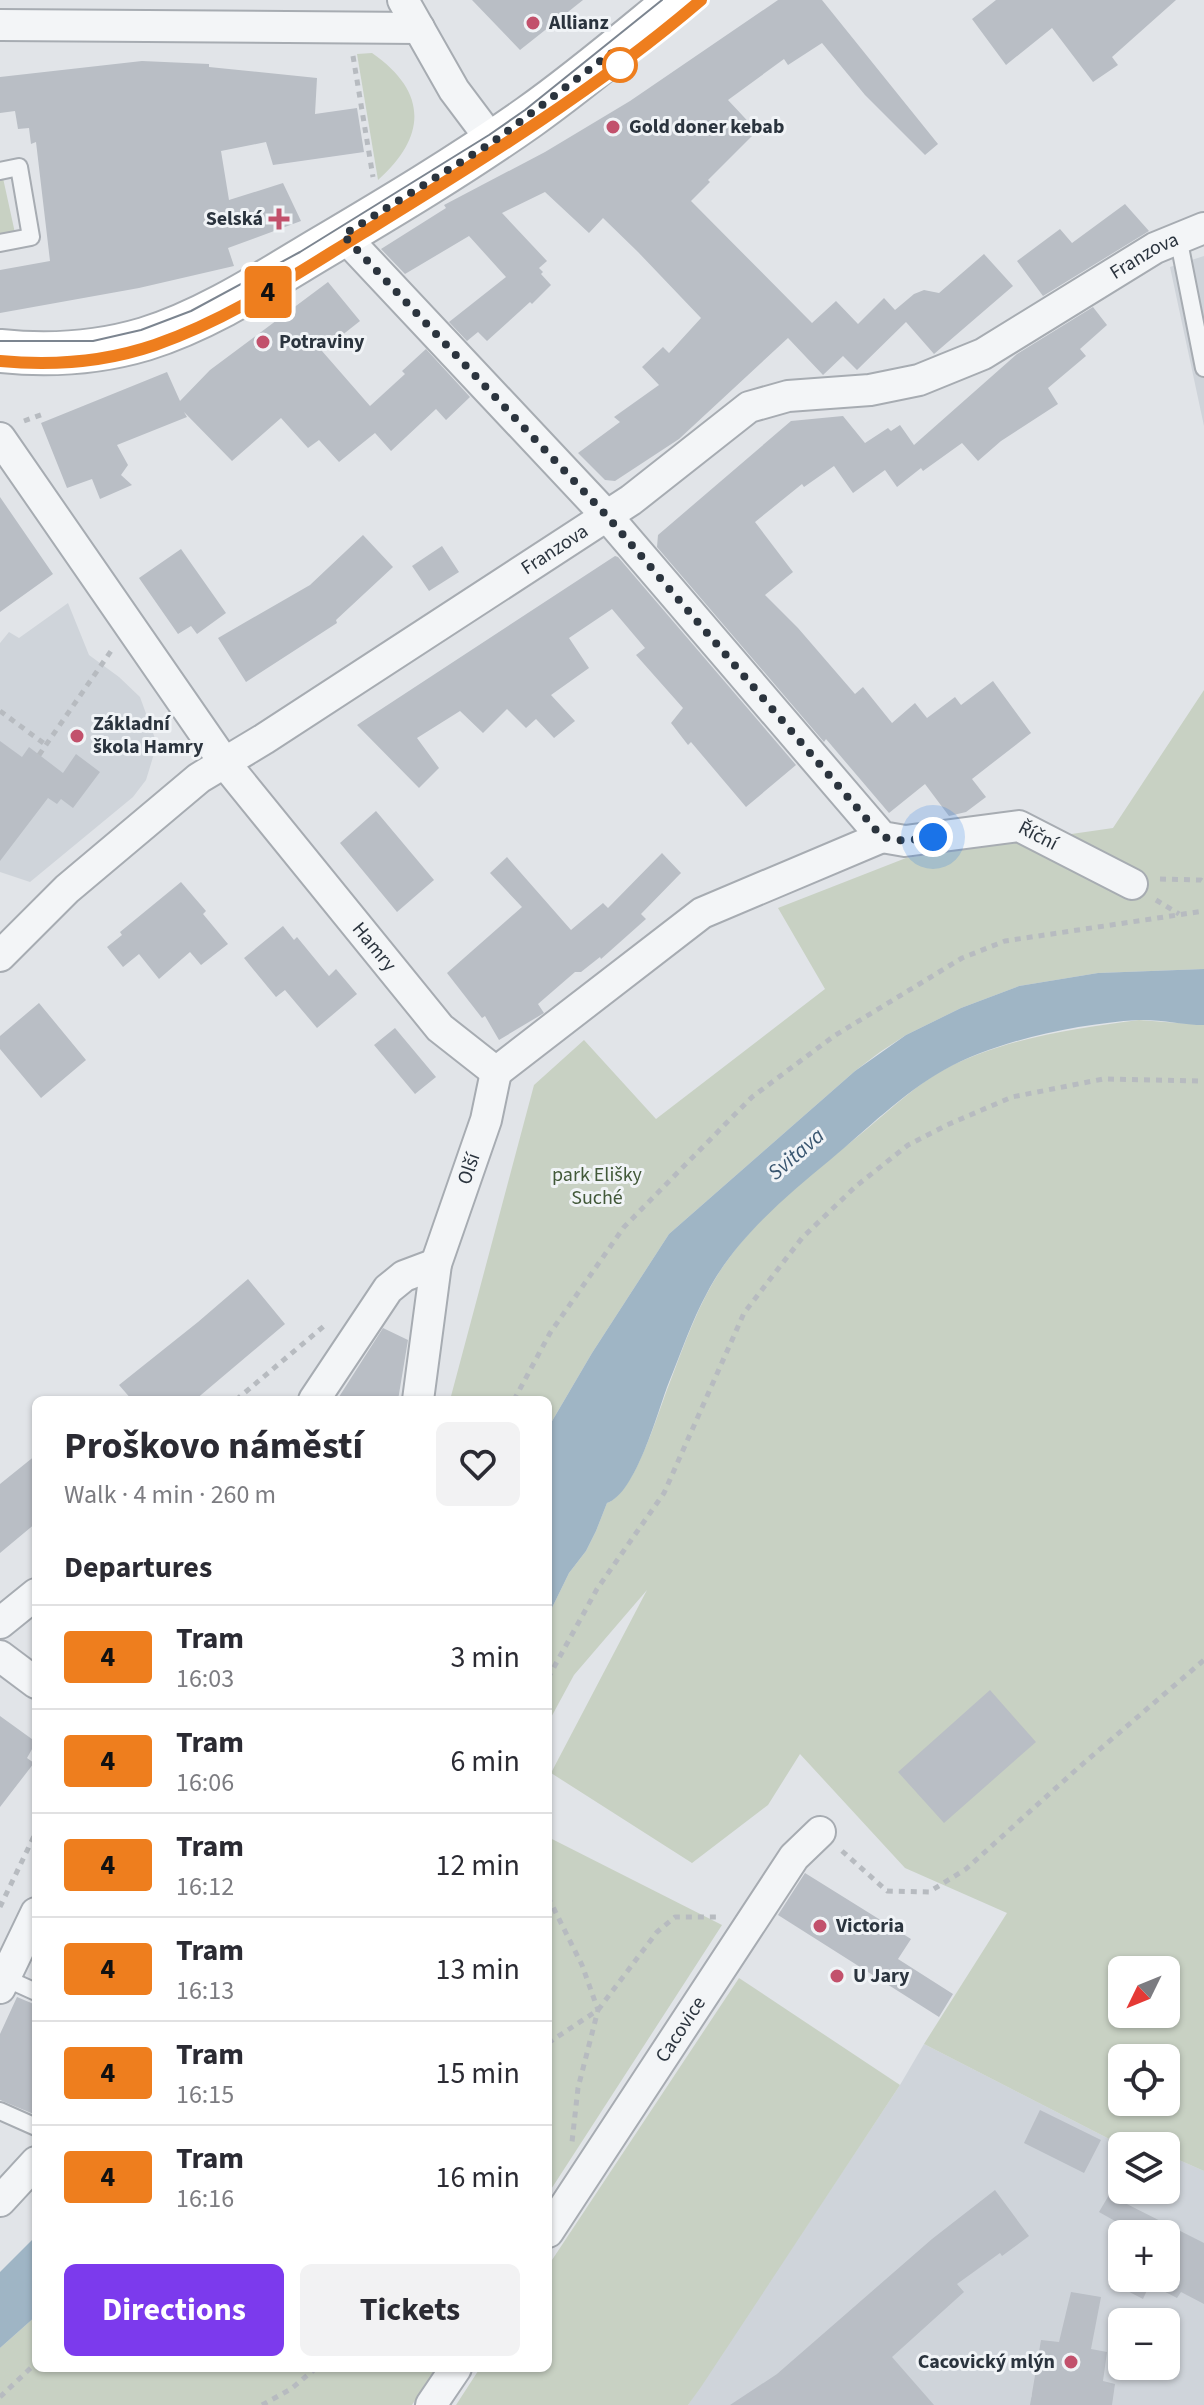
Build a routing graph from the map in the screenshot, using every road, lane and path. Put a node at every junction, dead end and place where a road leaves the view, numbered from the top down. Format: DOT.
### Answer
graph roads {
  1 [pos="403,0"];
  2 [pos="677,0"];
  3 [pos="0,25"];
  4 [pos="419,28"];
  5 [pos="352,55"];
  6 [pos="493,142"];
  7 [pos="0,171"];
  8 [pos="375,189"];
  9 [pos="1191,233"];
  10 [pos="343,235"];
  11 [pos="0,243"];
  12 [pos="0,351"];
  13 [pos="1204,368"];
  14 [pos="0,438"];
  15 [pos="606,515"];
  16 [pos="133,630"];
  17 [pos="104,640"];
  18 [pos="111,650"];
  19 [pos="120,662"];
  20 [pos="0,711"];
  21 [pos="46,745"];
  22 [pos="39,755"];
  23 [pos="224,762"];
  24 [pos="882,837"];
  25 [pos="1204,882"];
  26 [pos="1132,884"];
  27 [pos="1204,911"];
  28 [pos="0,956"];
  29 [pos="496,1072"];
  30 [pos="1204,1081"];
  31 [pos="436,1264"];
  32 [pos="325,1326"];
  33 [pos="241,1396"];
  34 [pos="317,1396"];
  35 [pos="419,1396"];
  36 [pos="516,1396"];
  37 [pos="32,1597"];
  38 [pos="0,1623"];
  39 [pos="0,1656"];
  40 [pos="1204,1660"];
  41 [pos="552,1671"];
  42 [pos="32,1680"];
  43 [pos="820,1832"];
  44 [pos="32,1840"];
  45 [pos="552,1905"];
  46 [pos="0,1907"];
  47 [pos="32,1921"];
  48 [pos="744,1931"];
  49 [pos="3,1983"];
  50 [pos="32,1991"];
  51 [pos="598,2010"];
  52 [pos="552,2040"];
  53 [pos="0,2111"];
  54 [pos="32,2125"];
  55 [pos="572,2146"];
  56 [pos="32,2166"];
  57 [pos="0,2201"];
  58 [pos="552,2226"];
  59 [pos="32,2367"];
  60 [pos="311,2372"];
  61 [pos="453,2372"];
  62 [pos="0,2397"];
  63 [pos="262,2405"];
  64 [pos="431,2405"];
  1 -- 4 [label="street"];
  2 -- 6 [label="main road"];
  3 -- 4 [label="street"];
  4 -- 6 [label="street"];
  5 -- 8 [label="path"];
  6 -- 10 [label="main road"];
  7 -- 11 [label="lane"];
  9 -- 13 [label="lane"];
  9 -- 15 [label="street, Franzova"];
  10 -- 12 [label="main road"];
  10 -- 15 [label="street"];
  14 -- 16 [label="street, Hamry"];
  15 -- 23 [label="street, Franzova"];
  15 -- 24 [label="street"];
  16 -- 18 [label="path"];
  16 -- 23 [label="street, Hamry"];
  17 -- 18 [label="path"];
  18 -- 19 [label="path"];
  18 -- 21 [label="path"];
  20 -- 21 [label="path"];
  21 -- 22 [label="path"];
  23 -- 28 [label="street, Franzova"];
  23 -- 29 [label="street, Hamry"];
  24 -- 26 [label="street, Říční"];
  24 -- 29 [label="street"];
  25 -- 26 [label="path"];
  27 -- 36 [label="path"];
  29 -- 31 [label="street, Olší"];
  30 -- 41 [label="path"];
  31 -- 34 [label="street"];
  31 -- 35 [label="street, Olší"];
  32 -- 33 [label="path"];
  37 -- 38 [label="street"];
  39 -- 42 [label="street"];
  40 -- 43 [label="path"];
  43 -- 48 [label="street, Cacovice"];
  44 -- 46 [label="path"];
  45 -- 51 [label="path"];
  47 -- 49 [label="street"];
  48 -- 51 [label="path"];
  48 -- 58 [label="street, Cacovice"];
  49 -- 50 [label="lane"];
  51 -- 52 [label="path"];
  51 -- 55 [label="path"];
  53 -- 54 [label="lane"];
  56 -- 57 [label="street"];
  59 -- 62 [label="path"];
  60 -- 63 [label="path"];
  61 -- 64 [label="street"];
}
